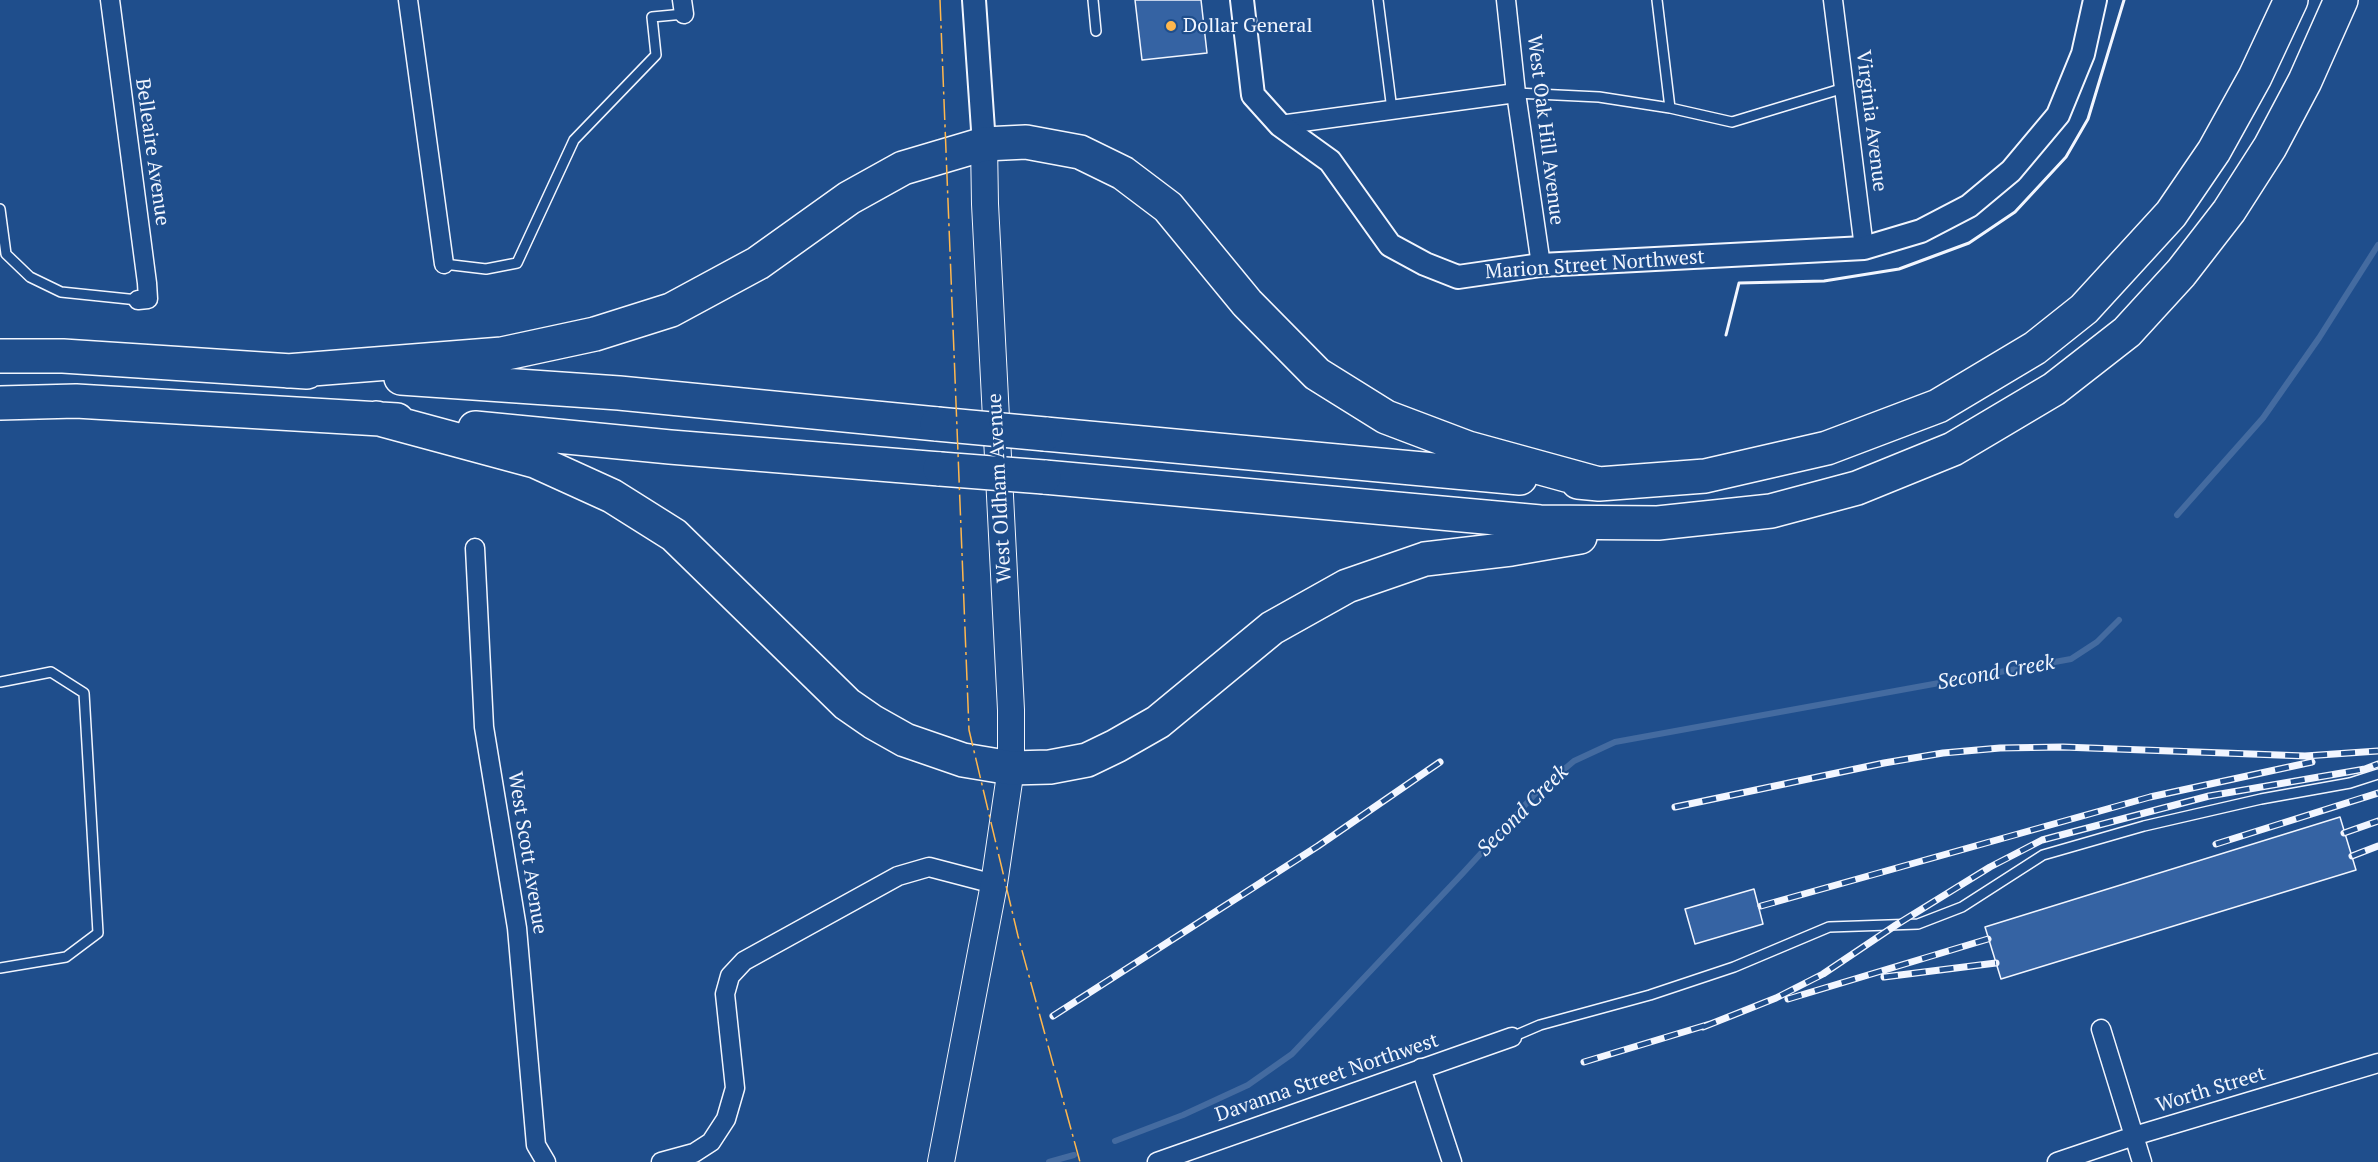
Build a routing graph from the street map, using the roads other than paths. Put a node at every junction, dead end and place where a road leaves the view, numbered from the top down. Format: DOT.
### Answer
graph roads {
  1 [pos="110,0"];
  2 [pos="408,0"];
  3 [pos="974,0"];
  4 [pos="1093,0"];
  5 [pos="1242,0"];
  6 [pos="1378,0"];
  7 [pos="1506,0"];
  8 [pos="1657,0"];
  9 [pos="1833,0"];
  10 [pos="2095,0"];
  11 [pos="2291,0"];
  12 [pos="2341,0"];
  13 [pos="683,7"];
  14 [pos="1096,31"];
  15 [pos="1844,88"];
  16 [pos="1516,93"];
  17 [pos="1670,108"];
  18 [pos="1392,110"];
  19 [pos="1280,125"];
  20 [pos="984,144"];
  21 [pos="0,209"];
  22 [pos="1864,248"];
  23 [pos="444,264"];
  24 [pos="1541,266"];
  25 [pos="138,300"];
  26 [pos="0,356"];
  27 [pos="287,371"];
  28 [pos="0,403"];
  29 [pos="376,418"];
  30 [pos="1599,484"];
  31 [pos="1658,523"];
  32 [pos="475,548"];
  33 [pos="0,682"];
  34 [pos="1011,768"];
  35 [pos="2378,774"];
  36 [pos="994,884"];
  37 [pos="0,968"];
  38 [pos="2101,1029"];
  39 [pos="1512,1036"];
  40 [pos="2378,1063"];
  41 [pos="1421,1068"];
  42 [pos="2134,1136"];
  43 [pos="546,1162"];
  44 [pos="661,1162"];
  45 [pos="941,1162"];
  46 [pos="1157,1162"];
  47 [pos="1452,1162"];
  48 [pos="2057,1162"];
  49 [pos="2142,1162"];
  1 -- 25 [label="street, Belleaire Avenue"];
  2 -- 23 [label="street"];
  3 -- 20 [label="street, West Oldham Avenue"];
  4 -- 14 [label="lane"];
  5 -- 19 [label="street, Marion Street Northwest"];
  6 -- 18 [label="lane"];
  7 -- 16 [label="street, West Oak Hill Avenue"];
  8 -- 17 [label="lane"];
  9 -- 15 [label="street, Virginia Avenue"];
  10 -- 22 [label="street, Marion Street Northwest"];
  11 -- 30 [label="highway"];
  12 -- 31 [label="highway"];
  13 -- 23 [label="lane"];
  15 -- 17 [label="lane"];
  15 -- 22 [label="street, Virginia Avenue"];
  16 -- 17 [label="lane"];
  16 -- 18 [label="street"];
  16 -- 24 [label="street, West Oak Hill Avenue"];
  18 -- 19 [label="street"];
  19 -- 24 [label="street, Marion Street Northwest"];
  20 -- 27 [label="highway"];
  20 -- 30 [label="highway"];
  20 -- 34 [label="main road, West Oldham Avenue"];
  21 -- 25 [label="lane"];
  22 -- 24 [label="street, Marion Street Northwest"];
  26 -- 27 [label="highway"];
  27 -- 30 [label="highway, bridge"];
  28 -- 29 [label="highway"];
  29 -- 31 [label="highway, bridge"];
  29 -- 34 [label="highway"];
  31 -- 34 [label="highway"];
  32 -- 43 [label="street, West Scott Avenue"];
  33 -- 37 [label="lane"];
  34 -- 36 [label="main road, West Oldham Avenue"];
  35 -- 39 [label="lane"];
  36 -- 44 [label="street"];
  36 -- 45 [label="main road, West Oldham Avenue"];
  38 -- 42 [label="street"];
  39 -- 41 [label="street, Davanna Street Northwest"];
  40 -- 42 [label="street, Worth Street"];
  41 -- 46 [label="street, Davanna Street Northwest"];
  41 -- 47 [label="street"];
  42 -- 48 [label="street, Worth Street"];
  42 -- 49 [label="street"];
}
